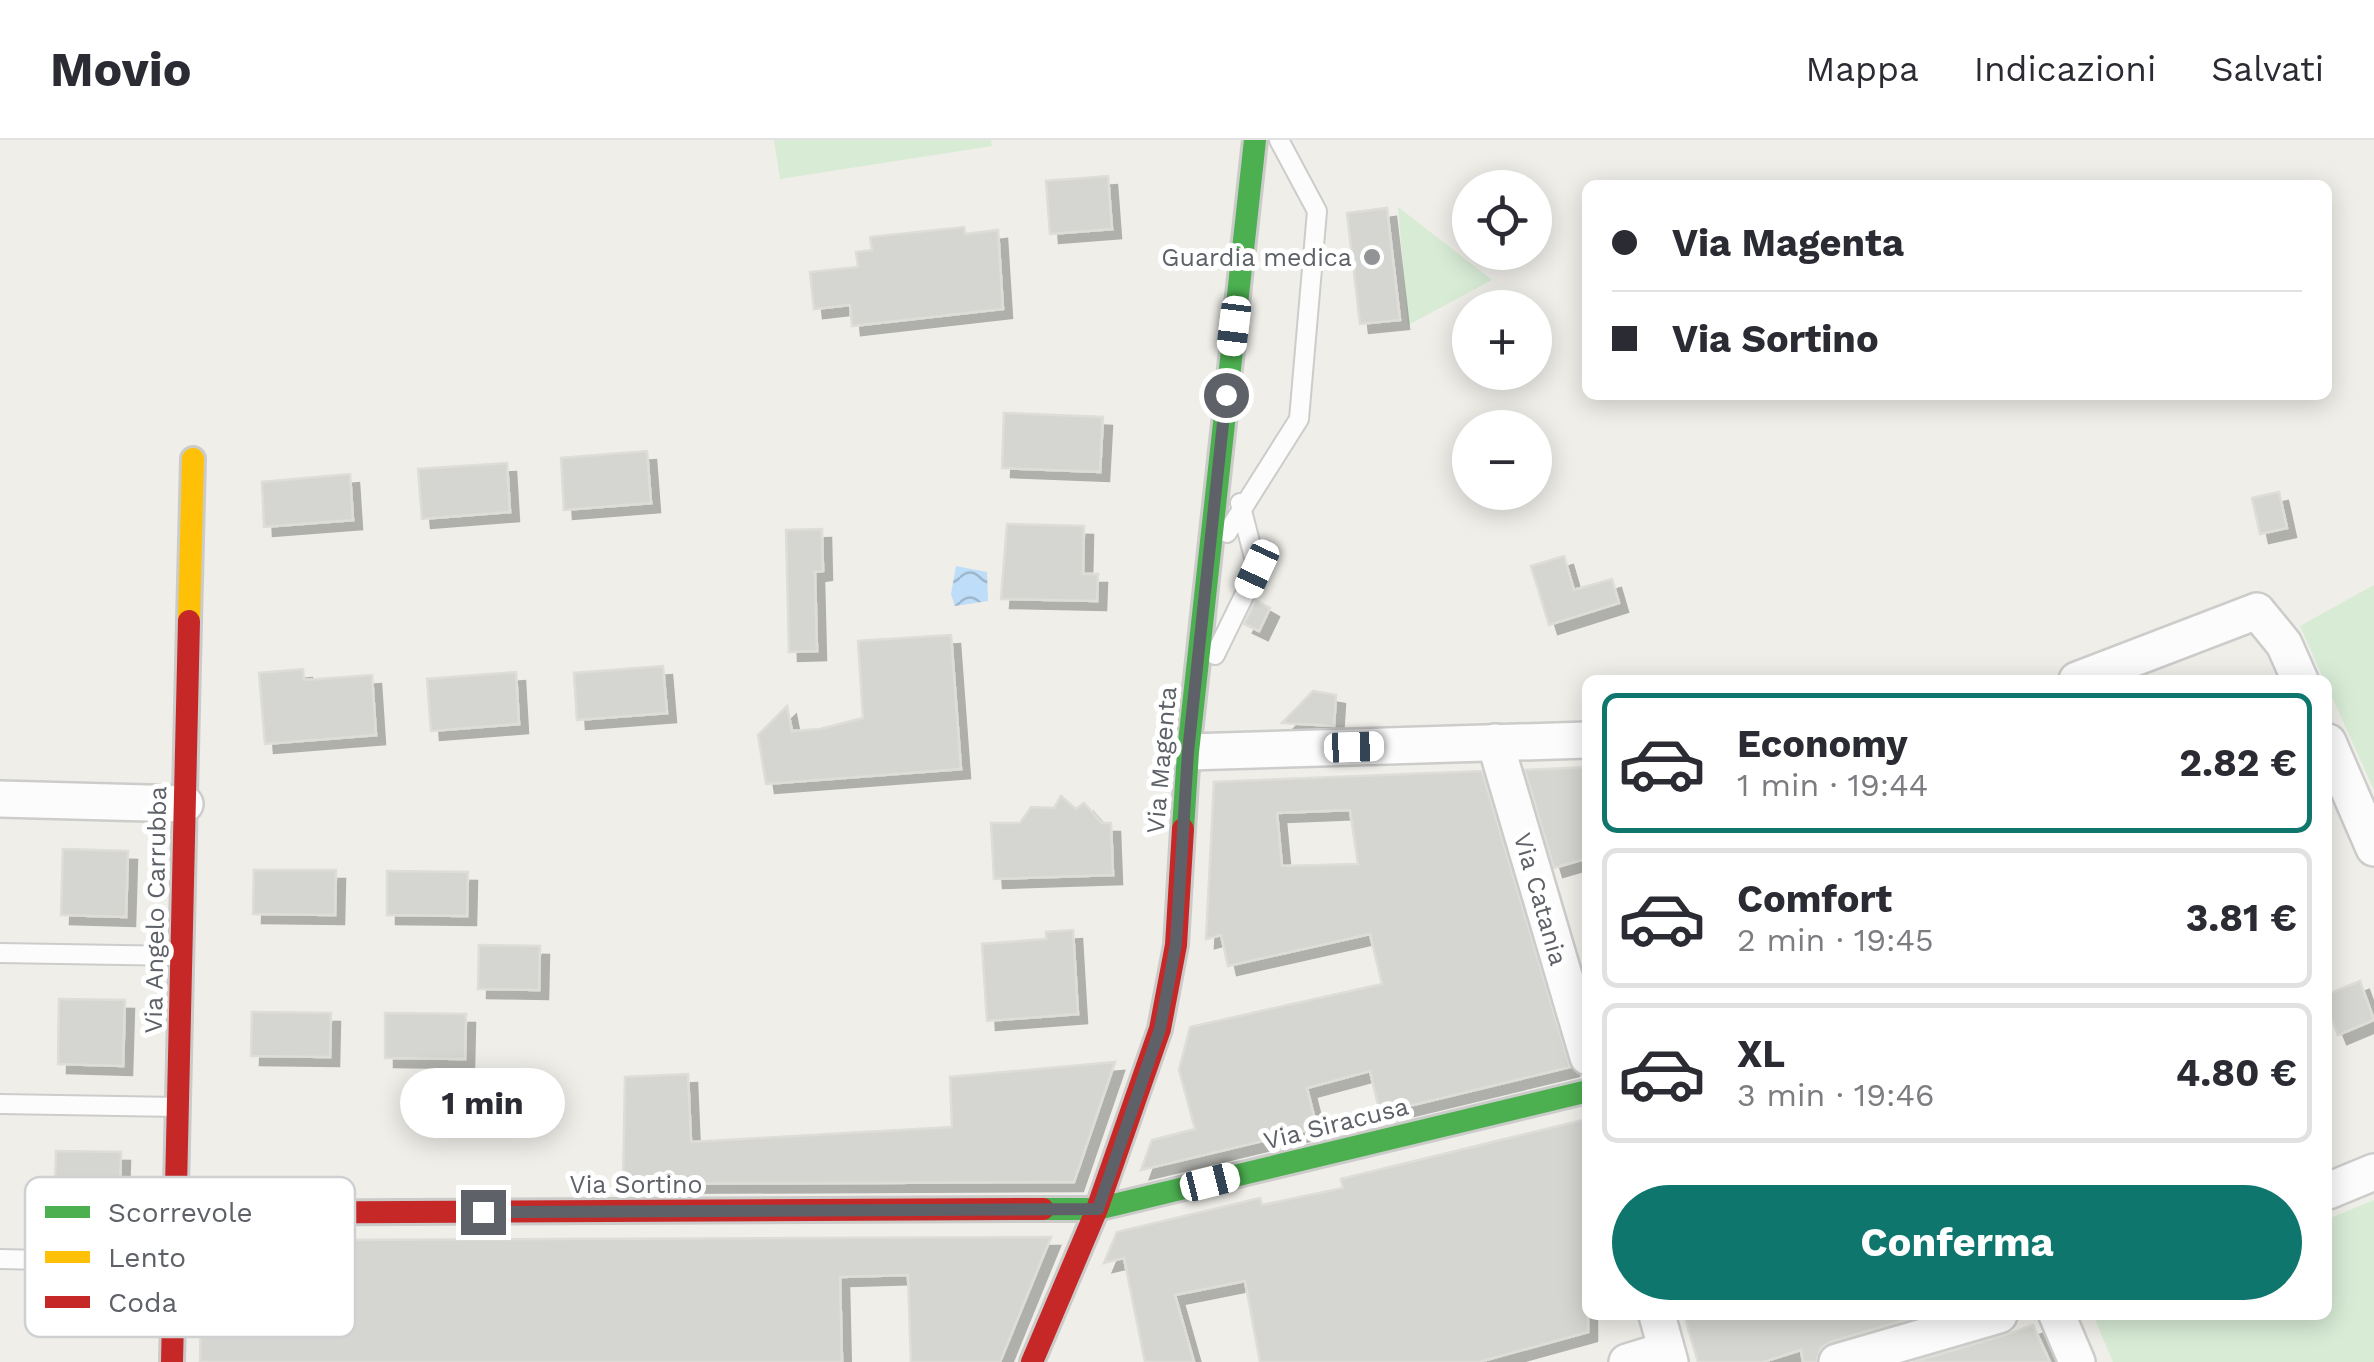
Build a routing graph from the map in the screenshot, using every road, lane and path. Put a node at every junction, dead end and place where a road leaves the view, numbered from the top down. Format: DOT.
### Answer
graph roads {
  1 [pos="1255,140"];
  2 [pos="1279,140"];
  3 [pos="1222,430"];
  4 [pos="193,459"];
  5 [pos="1242,508"];
  6 [pos="1208,563"];
  7 [pos="2091,675"];
  8 [pos="2298,675"];
  9 [pos="1194,690"];
  10 [pos="1582,740"];
  11 [pos="1495,742"];
  12 [pos="2332,751"];
  13 [pos="1188,752"];
  14 [pos="0,800"];
  15 [pos="185,804"];
  16 [pos="2374,848"];
  17 [pos="0,953"];
  18 [pos="182,956"];
  19 [pos="1582,1037"];
  20 [pos="1582,1092"];
  21 [pos="0,1104"];
  22 [pos="178,1107"];
  23 [pos="2374,1172"];
  24 [pos="176,1177"];
  25 [pos="2332,1189"];
  26 [pos="1098,1209"];
  27 [pos="355,1212"];
  28 [pos="0,1259"];
  29 [pos="25,1260"];
  30 [pos="1658,1320"];
  31 [pos="1983,1320"];
  32 [pos="2059,1320"];
  33 [pos="173,1337"];
  34 [pos="1668,1356"];
  35 [pos="172,1362"];
  36 [pos="1032,1362"];
  37 [pos="1627,1362"];
  38 [pos="1837,1362"];
  39 [pos="2077,1362"];
  1 -- 3 [label="street, Via Magenta"];
  2 -- 5 [label="lane"];
  3 -- 5 [label="lane"];
  3 -- 6 [label="street, Via Magenta"];
  4 -- 15 [label="street, Via Angelo Carrubba"];
  5 -- 6 [label="lane"];
  5 -- 9 [label="lane"];
  6 -- 9 [label="street, Via Magenta"];
  7 -- 8 [label="street"];
  9 -- 13 [label="street, Via Magenta"];
  10 -- 11 [label="street"];
  11 -- 13 [label="street"];
  11 -- 19 [label="street, Via Catania"];
  12 -- 16 [label="street"];
  13 -- 26 [label="street, Via Magenta"];
  14 -- 15 [label="street"];
  15 -- 18 [label="street, Via Angelo Carrubba"];
  17 -- 18 [label="lane"];
  18 -- 22 [label="street, Via Angelo Carrubba"];
  20 -- 26 [label="street, Via Siracusa"];
  21 -- 22 [label="lane"];
  22 -- 24 [label="street, Via Angelo Carrubba"];
  23 -- 25 [label="street"];
  26 -- 27 [label="street, Via Sortino"];
  26 -- 36 [label="street, Via Magenta"];
  28 -- 29 [label="lane"];
  30 -- 34 [label="street"];
  31 -- 38 [label="street"];
  32 -- 39 [label="street"];
  33 -- 35 [label="street, Via Angelo Carrubba"];
  34 -- 37 [label="street"];
}
